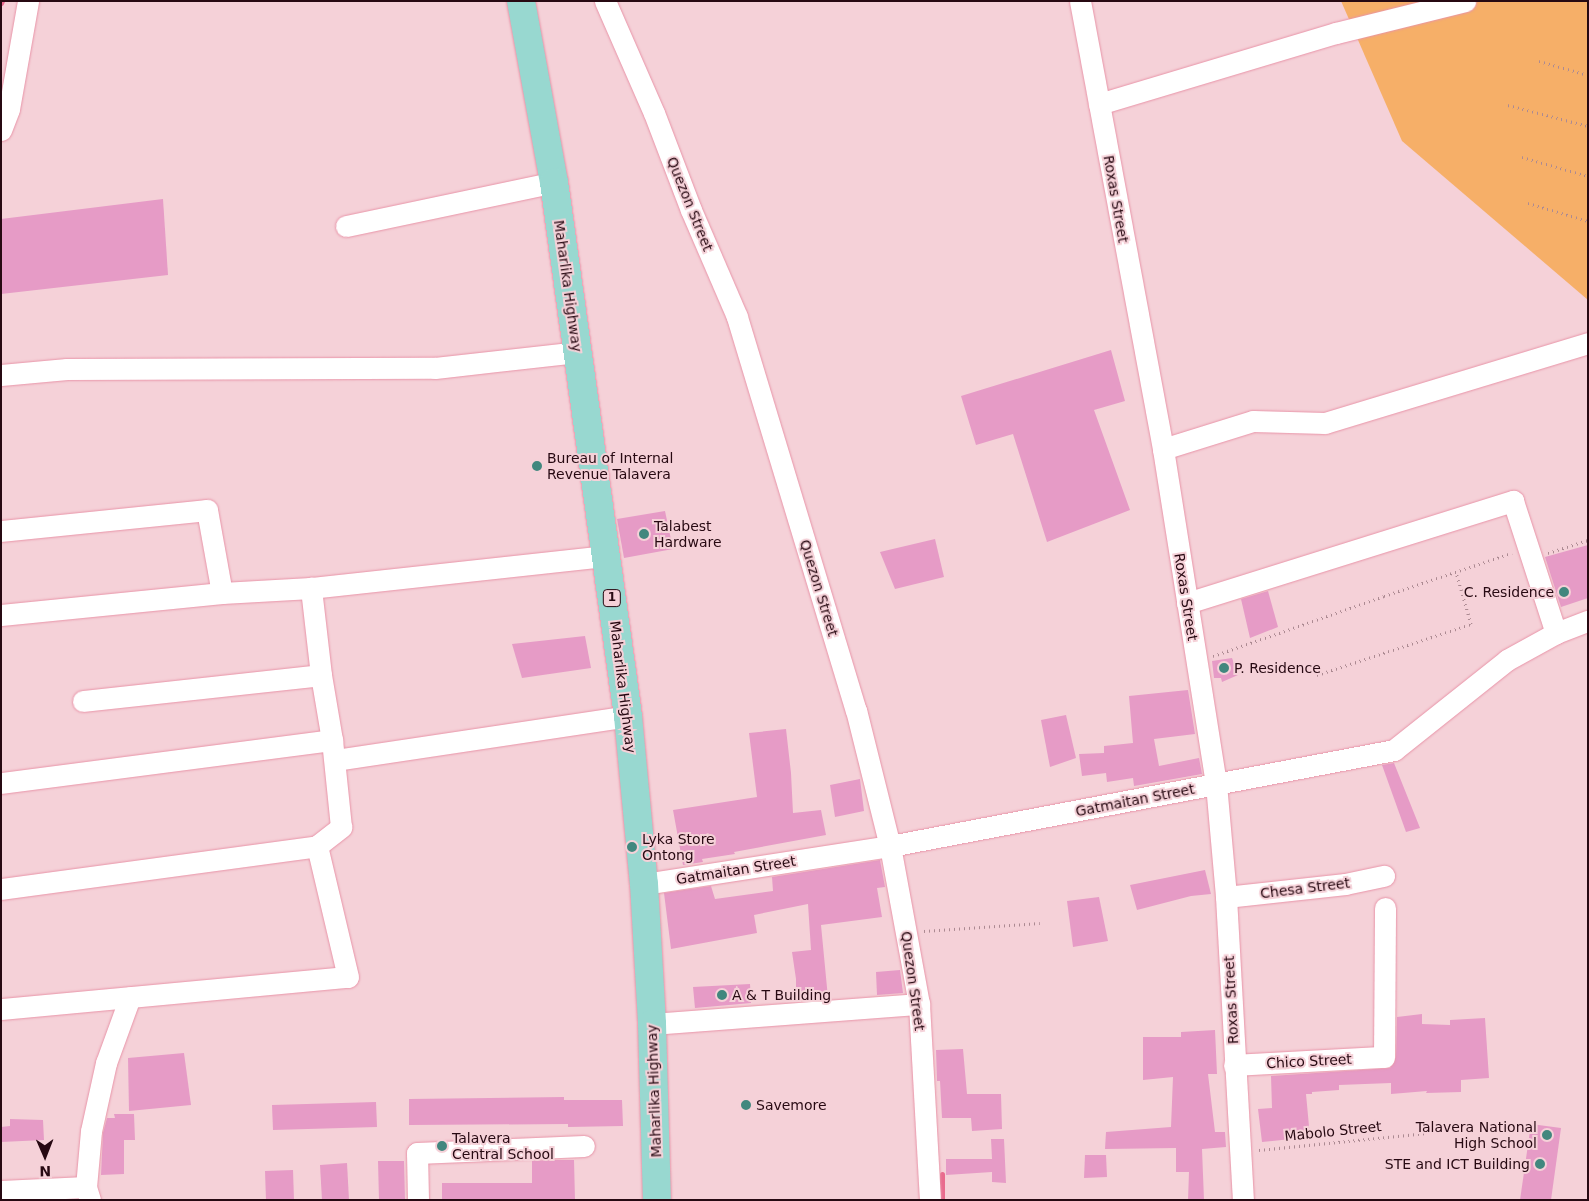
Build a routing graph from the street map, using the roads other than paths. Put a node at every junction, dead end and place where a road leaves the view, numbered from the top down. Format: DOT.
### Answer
graph roads {
  1 [pos="28,1"];
  2 [pos="522,1"];
  3 [pos="605,1"];
  4 [pos="1080,1"];
  5 [pos="1465,1"];
  6 [pos="1432,5"];
  7 [pos="1099,104"];
  8 [pos="1,130"];
  9 [pos="554,182"];
  10 [pos="346,226"];
  11 [pos="1588,343"];
  12 [pos="577,352"];
  13 [pos="1,375"];
  14 [pos="1163,449"];
  15 [pos="1,532"];
  16 [pos="605,556"];
  17 [pos="311,588"];
  18 [pos="222,593"];
  19 [pos="1187,602"];
  20 [pos="1,616"];
  21 [pos="1588,621"];
  22 [pos="1556,633"];
  23 [pos="321,675"];
  24 [pos="83,701"];
  25 [pos="628,716"];
  26 [pos="334,750"];
  27 [pos="1,783"];
  28 [pos="1216,784"];
  29 [pos="317,846"];
  30 [pos="890,846"];
  31 [pos="1384,876"];
  32 [pos="644,884"];
  33 [pos="1,888"];
  34 [pos="1226,897"];
  35 [pos="1385,908"];
  36 [pos="130,997"];
  37 [pos="919,1004"];
  38 [pos="784,1005"];
  39 [pos="1,1009"];
  40 [pos="652,1019"];
  41 [pos="1234,1065"];
  42 [pos="584,1146"];
  43 [pos="1,1191"];
  44 [pos="88,1193"];
  45 [pos="418,1200"];
  46 [pos="657,1200"];
  47 [pos="930,1200"];
  48 [pos="1243,1200"];
  1 -- 8 [label="street"];
  2 -- 9 [label="main road, Maharlika Highway / 1"];
  3 -- 30 [label="street, Quezon Street"];
  4 -- 7 [label="street, Roxas Street"];
  5 -- 6 [label="street"];
  6 -- 7 [label="street"];
  7 -- 14 [label="street, Roxas Street"];
  9 -- 10 [label="street"];
  9 -- 12 [label="main road, Maharlika Highway / 1"];
  11 -- 14 [label="street"];
  12 -- 13 [label="street"];
  12 -- 16 [label="main road, Maharlika Highway / 1"];
  14 -- 19 [label="street, Roxas Street"];
  15 -- 18 [label="street"];
  16 -- 17 [label="street"];
  16 -- 25 [label="main road, Maharlika Highway / 1"];
  17 -- 18 [label="street"];
  17 -- 23 [label="street"];
  18 -- 20 [label="street"];
  19 -- 22 [label="street"];
  19 -- 28 [label="street, Roxas Street"];
  21 -- 22 [label="street, Gatmaitan Street"];
  22 -- 28 [label="street, Gatmaitan Street"];
  23 -- 24 [label="street"];
  23 -- 26 [label="street"];
  25 -- 26 [label="street"];
  25 -- 32 [label="main road, Maharlika Highway / 1"];
  26 -- 27 [label="street"];
  26 -- 29 [label="street"];
  28 -- 30 [label="street, Gatmaitan Street"];
  28 -- 34 [label="street, Roxas Street"];
  29 -- 33 [label="street"];
  29 -- 36 [label="street"];
  30 -- 32 [label="street, Gatmaitan Street"];
  30 -- 37 [label="street, Quezon Street"];
  31 -- 34 [label="street, Chesa Street"];
  32 -- 40 [label="main road, Maharlika Highway / 1"];
  34 -- 41 [label="street, Roxas Street"];
  35 -- 41 [label="street, Chico Street"];
  36 -- 39 [label="street"];
  36 -- 44 [label="street"];
  37 -- 40 [label="street"];
  37 -- 47 [label="street, Quezon Street"];
  38 -- 40 [label="street"];
  40 -- 46 [label="main road, Maharlika Highway / 1"];
  41 -- 48 [label="street, Roxas Street"];
  42 -- 45 [label="street"];
  43 -- 44 [label="street"];
}
